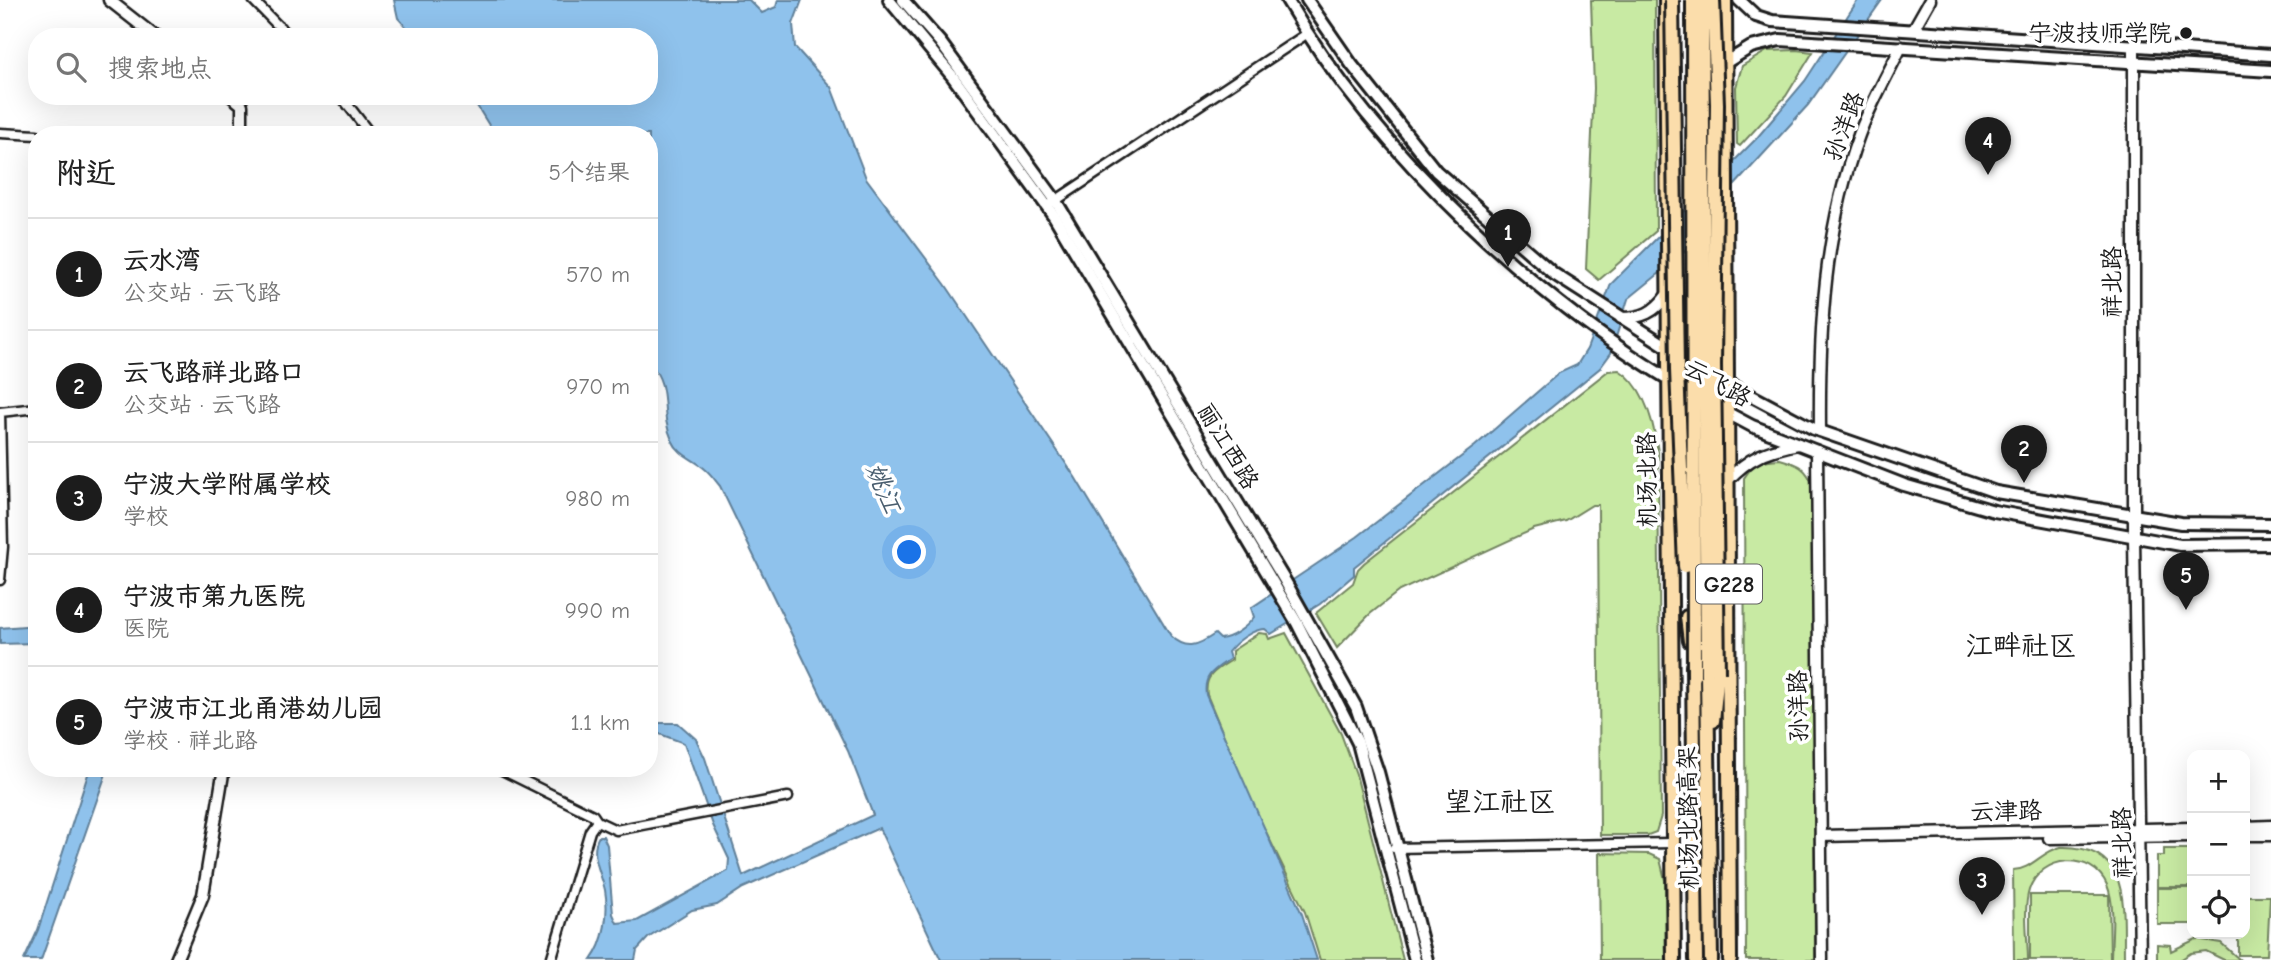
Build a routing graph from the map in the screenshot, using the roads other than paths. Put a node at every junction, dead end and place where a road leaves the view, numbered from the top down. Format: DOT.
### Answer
graph roads {
  1 [pos="109,0"];
  2 [pos="253,0"];
  3 [pos="889,0"];
  4 [pos="903,0"];
  5 [pos="1287,0"];
  6 [pos="1307,0"];
  7 [pos="1666,0"];
  8 [pos="1672,0"];
  9 [pos="1693,0"];
  10 [pos="1703,0"];
  11 [pos="1713,0"];
  12 [pos="1725,0"];
  13 [pos="1739,0"];
  14 [pos="1930,0"];
  15 [pos="280,27"];
  16 [pos="145,28"];
  17 [pos="1913,30"];
  18 [pos="1308,33"];
  19 [pos="1901,47"];
  20 [pos="2134,47"];
  21 [pos="2271,55"];
  22 [pos="2134,62"];
  23 [pos="1726,63"];
  24 [pos="2271,71"];
  25 [pos="245,105"];
  26 [pos="348,105"];
  27 [pos="243,126"];
  28 [pos="364,126"];
  29 [pos="0,132"];
  30 [pos="28,134"];
  31 [pos="1051,204"];
  32 [pos="1667,295"];
  33 [pos="1620,318"];
  34 [pos="1667,349"];
  35 [pos="1667,379"];
  36 [pos="1727,383"];
  37 [pos="28,409"];
  38 [pos="1728,413"];
  39 [pos="1820,431"];
  40 [pos="1798,444"];
  41 [pos="1817,451"];
  42 [pos="1728,480"];
  43 [pos="2136,517"];
  44 [pos="2271,524"];
  45 [pos="2137,537"];
  46 [pos="2271,544"];
  47 [pos="0,580"];
  48 [pos="1706,675"];
  49 [pos="223,777"];
  50 [pos="516,777"];
  51 [pos="789,797"];
  52 [pos="597,821"];
  53 [pos="2271,826"];
  54 [pos="2250,827"];
  55 [pos="2187,828"];
  56 [pos="2141,833"];
  57 [pos="2250,835"];
  58 [pos="2271,835"];
  59 [pos="2187,836"];
  60 [pos="1821,839"];
  61 [pos="1672,843"];
  62 [pos="1392,848"];
  63 [pos="176,960"];
  64 [pos="551,960"];
  65 [pos="1415,960"];
  66 [pos="1427,960"];
  67 [pos="1674,960"];
  68 [pos="1696,960"];
  69 [pos="1710,960"];
  70 [pos="1730,960"];
  71 [pos="1822,960"];
  72 [pos="2140,960"];
  73 [pos="2145,960"];
  1 -- 16 [label="street"];
  2 -- 15 [label="street"];
  3 -- 31 [label="main road"];
  4 -- 31 [label="main road, 丽江西路"];
  5 -- 18 [label="main road, 云飞路"];
  6 -- 33 [label="main road, 云飞路"];
  7 -- 32 [label="main road, 机场北路 / G228"];
  8 -- 48 [label="main road, bridge"];
  9 -- 48 [label="main road, 机场北路, bridge"];
  10 -- 48 [label="main road, bridge"];
  11 -- 48 [label="main road, bridge"];
  12 -- 23 [label="main road, G228"];
  13 -- 17 [label="main road"];
  14 -- 17 [label="street"];
  17 -- 20 [label="main road"];
  18 -- 31 [label="street"];
  18 -- 35 [label="main road, 云飞路"];
  19 -- 22 [label="main road"];
  19 -- 23 [label="main road"];
  19 -- 39 [label="street, 孙洋路"];
  20 -- 21 [label="main road"];
  20 -- 22 [label="street, 祥北路"];
  22 -- 24 [label="main road"];
  22 -- 43 [label="street, 祥北路"];
  23 -- 36 [label="main road, G228"];
  25 -- 27 [label="street"];
  26 -- 28 [label="street"];
  29 -- 30 [label="street"];
  31 -- 62 [label="main road, 丽江西路"];
  32 -- 33 [label="street"];
  32 -- 34 [label="main road, 机场北路 / G228"];
  33 -- 34 [label="main road, 云飞路"];
  34 -- 35 [label="main road, 机场北路 / G228"];
  34 -- 36 [label="main road, 云飞路"];
  35 -- 38 [label="main road, 云飞路"];
  35 -- 61 [label="main road, 机场北路 / G228"];
  36 -- 38 [label="main road, G228"];
  36 -- 39 [label="main road, 云飞路"];
  37 -- 47 [label="street"];
  38 -- 40 [label="main road, 云飞路"];
  38 -- 42 [label="main road, G228"];
  39 -- 43 [label="main road, 云飞路"];
  40 -- 41 [label="main road, 云飞路"];
  40 -- 42 [label="street"];
  41 -- 45 [label="main road, 云飞路"];
  41 -- 60 [label="street, 孙洋路"];
  42 -- 70 [label="main road, G228"];
  43 -- 44 [label="main road, 云飞路"];
  43 -- 45 [label="street, 祥北路"];
  45 -- 46 [label="main road, 云飞路"];
  45 -- 56 [label="street, 祥北路"];
  48 -- 68 [label="main road, 机场北路高架"];
  48 -- 69 [label="main road, 机场北路高架"];
  49 -- 63 [label="street"];
  50 -- 52 [label="street"];
  51 -- 52 [label="street"];
  52 -- 64 [label="street"];
  53 -- 54 [label="street"];
  55 -- 56 [label="street, 云津路"];
  56 -- 59 [label="street, 云津路"];
  56 -- 60 [label="street, 云津路"];
  56 -- 72 [label="street, 祥北路"];
  56 -- 73 [label="street, 祥北路"];
  57 -- 58 [label="street"];
  60 -- 71 [label="street, 孙洋路"];
  61 -- 62 [label="street"];
  61 -- 67 [label="main road, 机场北路 / G228"];
  62 -- 65 [label="main road, 丽江西路"];
  62 -- 66 [label="main road, 丽江西路"];
}
